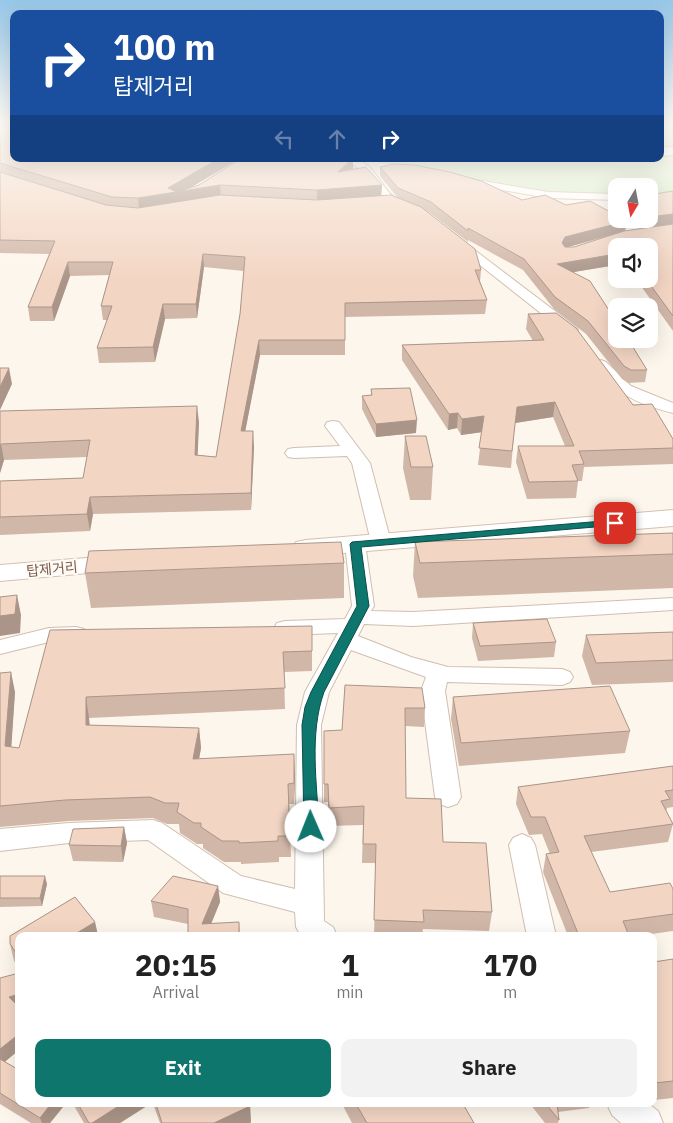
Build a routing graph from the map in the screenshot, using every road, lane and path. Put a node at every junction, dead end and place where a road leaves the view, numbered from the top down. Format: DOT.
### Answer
graph roads {
  1 [pos="372,176"];
  2 [pos="452,178"];
  3 [pos="608,197"];
  4 [pos="393,202"];
  5 [pos="375,203"];
  6 [pos="608,203"];
  7 [pos="418,212"];
  8 [pos="608,216"];
  9 [pos="631,228"];
  10 [pos="658,232"];
  11 [pos="448,234"];
  12 [pos="642,234"];
  13 [pos="621,237"];
  14 [pos="580,338"];
  15 [pos="592,353"];
  16 [pos="673,408"];
  17 [pos="334,426"];
  18 [pos="353,451"];
  19 [pos="294,453"];
  20 [pos="673,518"];
  21 [pos="368,543"];
  22 [pos="286,550"];
  23 [pos="148,561"];
  24 [pos="0,573"];
  25 [pos="673,604"];
  26 [pos="353,627"];
  27 [pos="265,629"];
  28 [pos="98,634"];
  29 [pos="0,647"];
  30 [pos="439,673"];
  31 [pos="562,677"];
  32 [pos="448,797"];
  33 [pos="0,840"];
  34 [pos="522,845"];
  35 [pos="308,904"];
  36 [pos="317,932"];
  37 [pos="541,932"];
  38 [pos="627,1107"];
  39 [pos="646,1123"];
  1 -- 4 [label="street"];
  2 -- 3 [label="street"];
  4 -- 5 [label="street"];
  4 -- 7 [label="street"];
  6 -- 8 [label="street"];
  9 -- 12 [label="street"];
  10 -- 12 [label="street"];
  11 -- 14 [label="street"];
  12 -- 13 [label="street"];
  15 -- 16 [label="street"];
  17 -- 18 [label="street"];
  18 -- 19 [label="street"];
  18 -- 21 [label="street"];
  20 -- 21 [label="main road"];
  21 -- 22 [label="main road"];
  21 -- 26 [label="street"];
  23 -- 24 [label="main road, 탑제거리"];
  25 -- 26 [label="street"];
  26 -- 27 [label="street"];
  26 -- 30 [label="street"];
  26 -- 35 [label="street"];
  28 -- 29 [label="street"];
  30 -- 31 [label="street"];
  30 -- 32 [label="street"];
  33 -- 35 [label="street"];
  34 -- 37 [label="street"];
  35 -- 36 [label="street"];
  38 -- 39 [label="street"];
}
